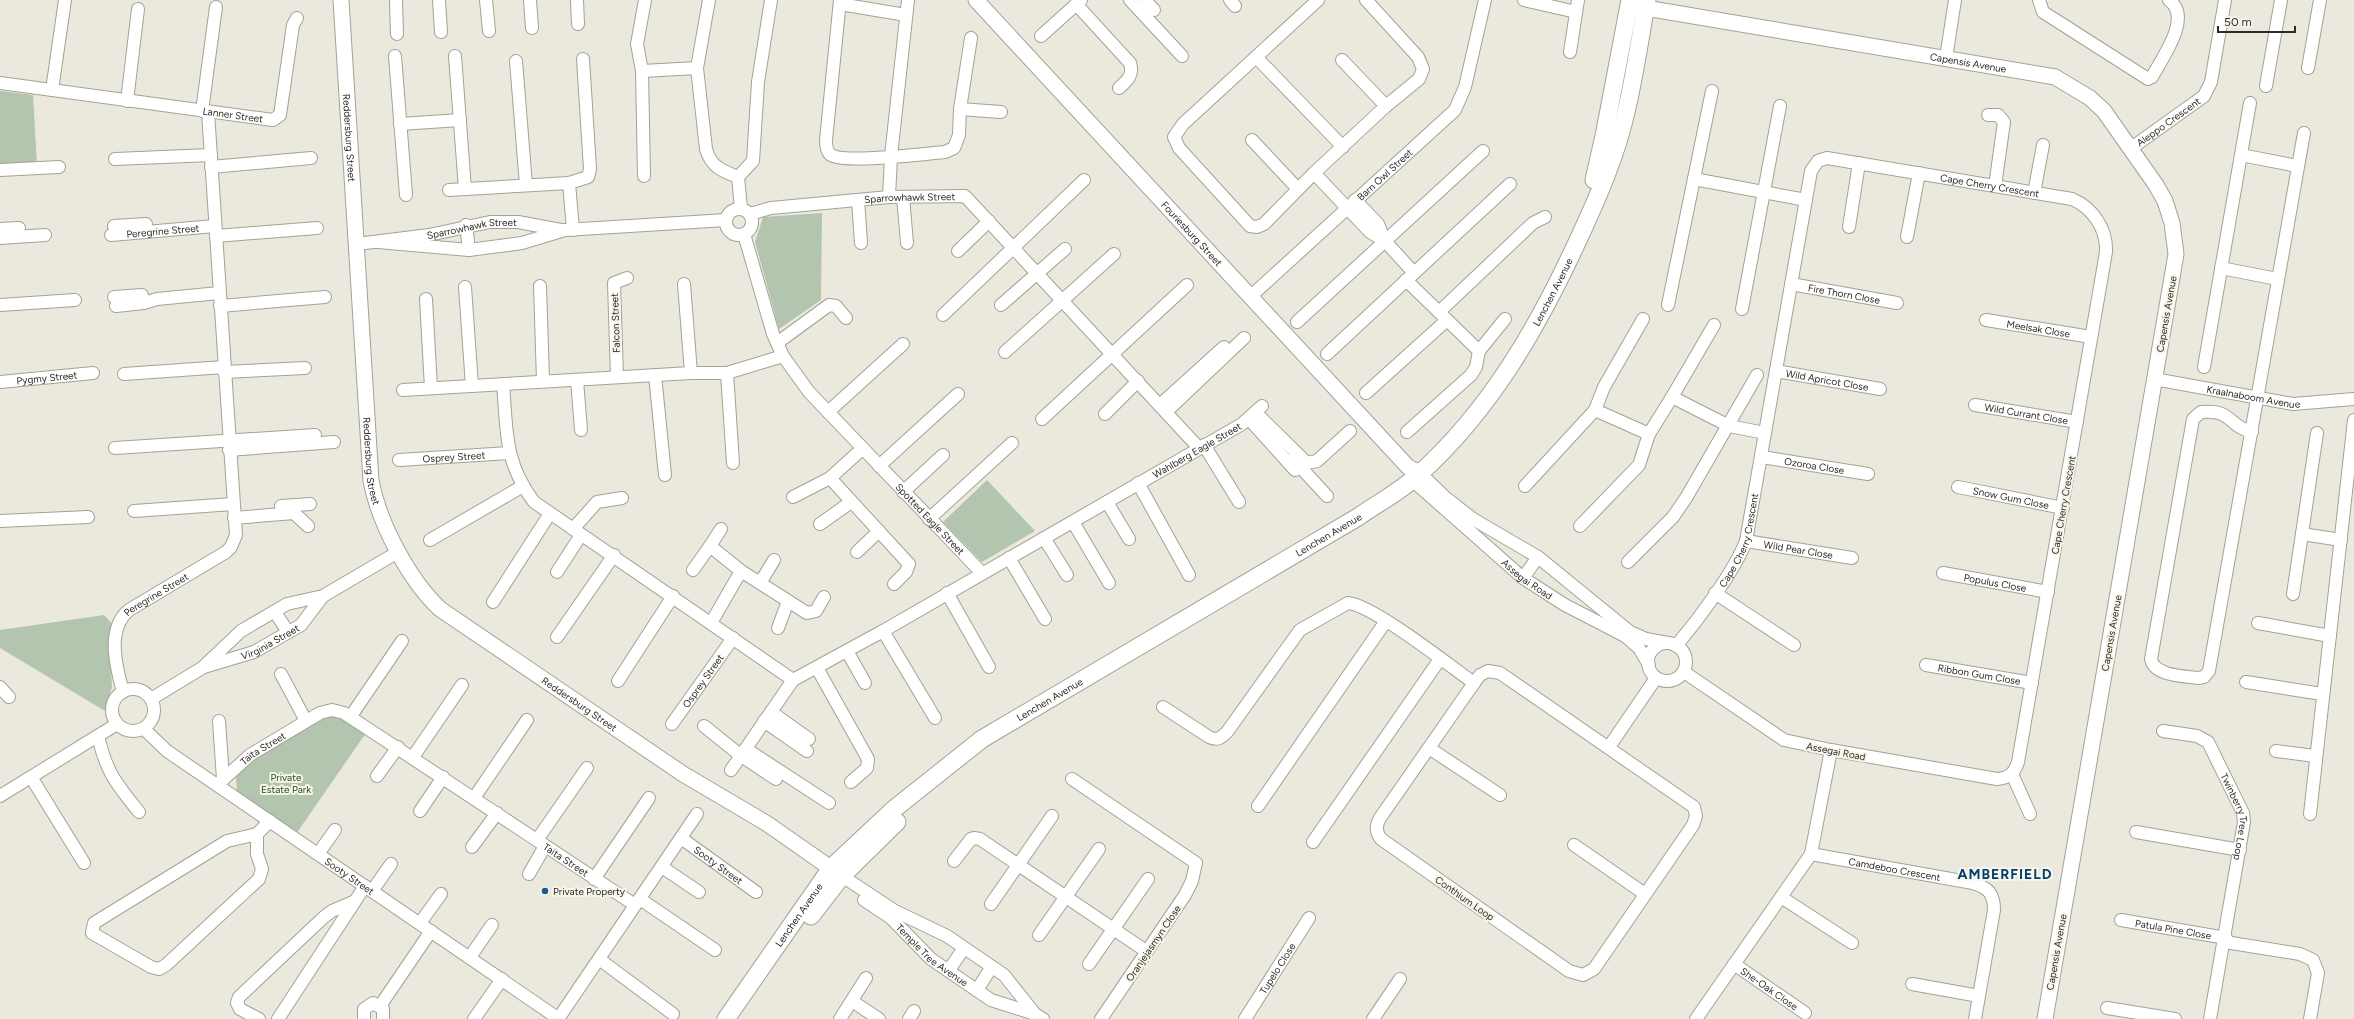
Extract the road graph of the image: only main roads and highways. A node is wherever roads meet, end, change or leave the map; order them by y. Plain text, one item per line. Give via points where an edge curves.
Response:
1 (1638, 3) edge
2 (834, 875) junction
3 (726, 1019) edge
4 (735, 1019) edge

1 - 2 main road, Lenchen Avenue via 1574,248 1550,299 1489,396 1413,474 1358,517 997,733 982,739 931,778
2 - 3 main road, Lenchen Avenue
2 - 4 main road, Lenchen Avenue

